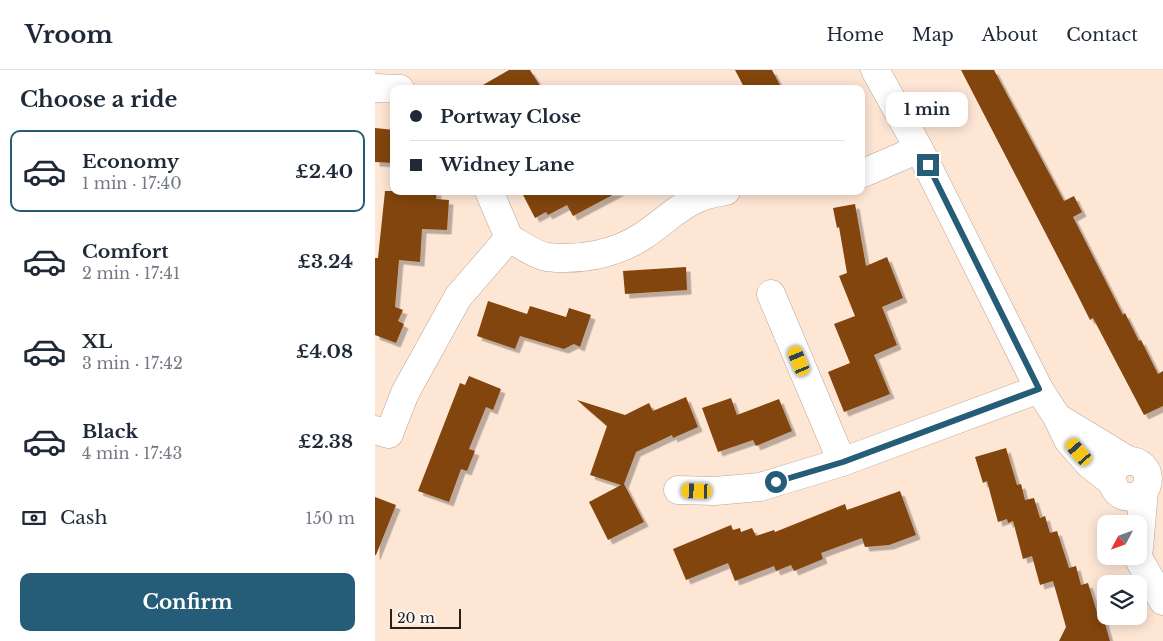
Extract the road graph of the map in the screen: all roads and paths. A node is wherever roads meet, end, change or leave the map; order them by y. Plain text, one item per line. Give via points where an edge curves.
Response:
1 (875, 70) edge
2 (375, 88) edge
3 (390, 89) edge
4 (919, 149) junction
5 (865, 172) edge
6 (491, 195) edge
7 (706, 195) edge
8 (509, 238) junction
9 (771, 294) dead end
10 (1039, 389) junction
11 (1057, 417) junction
12 (375, 430) edge
13 (1163, 458) edge
14 (1132, 461) junction
15 (843, 462) junction
16 (1138, 485) edge
17 (678, 490) dead end
18 (1128, 515) edge
19 (1138, 515) edge
20 (1143, 565) edge
21 (1163, 601) edge

1 - 4 street
2 - 3 street
4 - 5 street
4 - 10 street
6 - 8 street
7 - 8 street via 678,207 643,236 614,251 545,257
8 - 12 street via 458,297 405,393 389,434
9 - 15 street
10 - 11 street
10 - 15 street
11 - 14 street
11 - 16 street via 1068,440 1089,464
13 - 14 street
14 - 16 street via 1143,466 1147,474
15 - 17 street via 760,487 715,492
16 - 18 street
16 - 19 street
20 - 21 street

